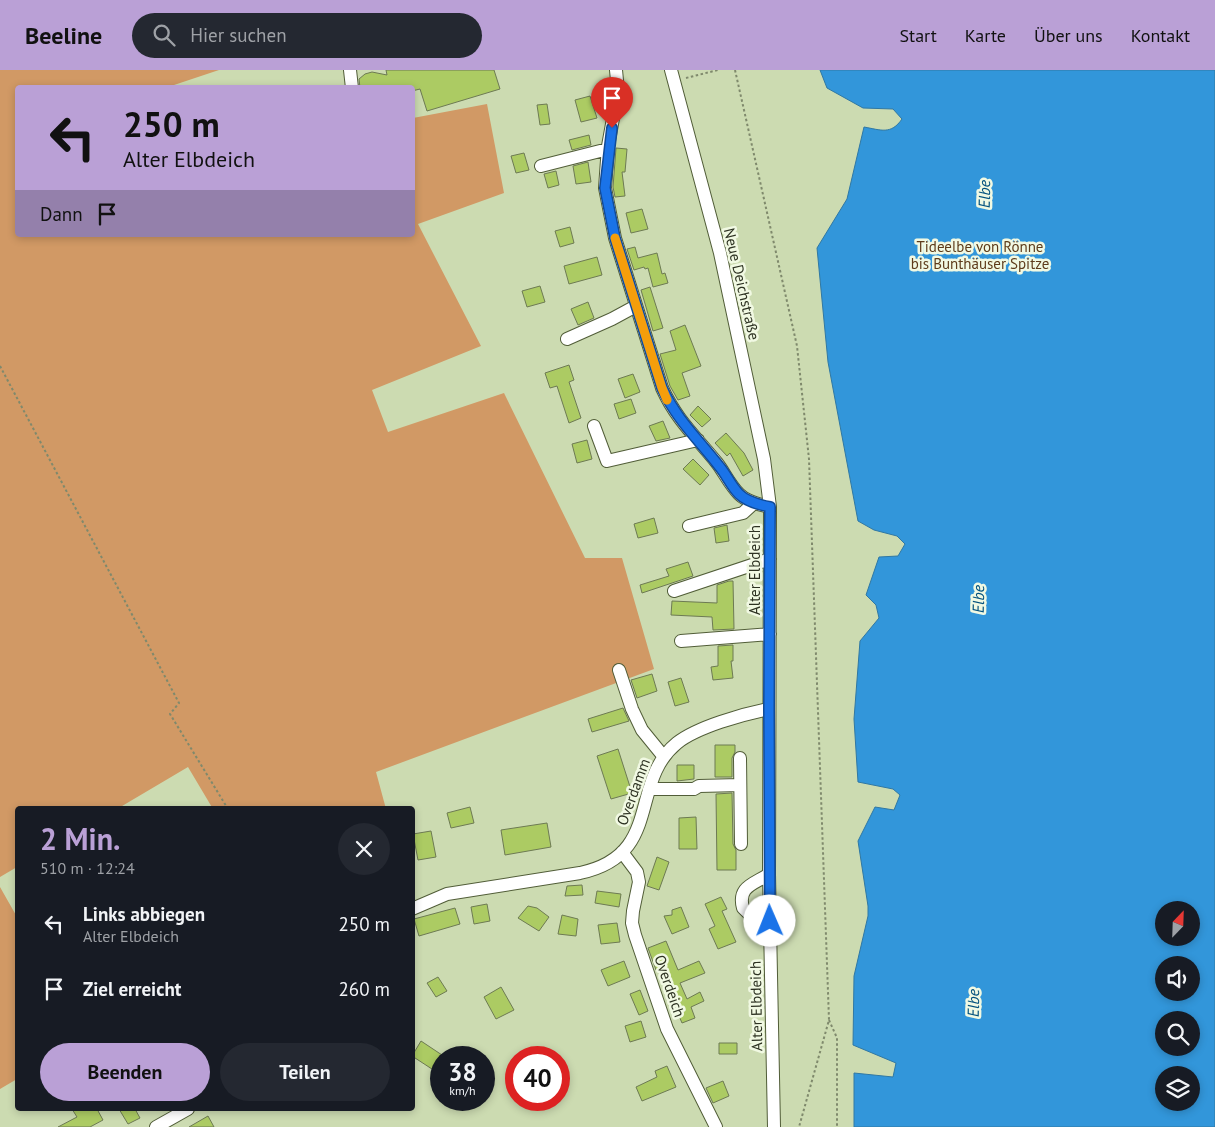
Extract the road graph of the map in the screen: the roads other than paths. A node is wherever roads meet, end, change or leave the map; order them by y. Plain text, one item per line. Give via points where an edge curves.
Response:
1 (350, 70) edge
2 (616, 70) edge
3 (671, 70) edge
4 (352, 85) edge
5 (608, 149) junction
6 (541, 166) dead end
7 (636, 306) junction
8 (567, 339) dead end
9 (594, 426) dead end
10 (698, 440) junction
11 (754, 503) junction
12 (770, 507) junction
13 (689, 526) dead end
14 (770, 560) junction
15 (674, 591) dead end
16 (770, 634) junction
17 (681, 641) dead end
18 (619, 670) dead end
19 (769, 709) junction
20 (664, 757) junction
21 (740, 758) dead end
22 (740, 785) junction
23 (649, 789) junction
24 (741, 844) dead end
25 (622, 852) junction
26 (769, 874) junction
27 (415, 908) edge
28 (771, 934) junction
29 (184, 1111) edge
30 (156, 1127) edge
31 (716, 1127) edge
32 (774, 1127) edge

1 - 4 street
2 - 5 street, Alter Elbdeich via 618,91
3 - 12 street, Neue Deichstraße via 720,253 764,459
5 - 6 street
5 - 7 street, Alter Elbdeich via 605,188 615,238
7 - 8 street
7 - 10 street, Alter Elbdeich via 666,396 679,420
9 - 10 street via 607,462
10 - 11 street, Alter Elbdeich via 740,495
11 - 12 street, Alter Elbdeich
11 - 13 street via 743,513
12 - 14 street, Alter Elbdeich
14 - 15 street
14 - 16 street, Alter Elbdeich
16 - 17 street
16 - 19 street, Alter Elbdeich
18 - 20 street via 642,730
19 - 20 street, Overdamm via 695,732 676,743
19 - 26 street, Alter Elbdeich
20 - 23 street, Overdamm
21 - 22 street
22 - 23 street
22 - 24 street
23 - 25 street, Overdamm via 633,840
25 - 27 street, Overdamm via 588,871 447,894
25 - 31 street, Overdeich via 637,872 639,882 632,923 667,1028
26 - 28 street, Alter Elbdeich
26 - 28 street via 747,887 742,901 743,908
28 - 32 street, Alter Elbdeich
29 - 30 street

